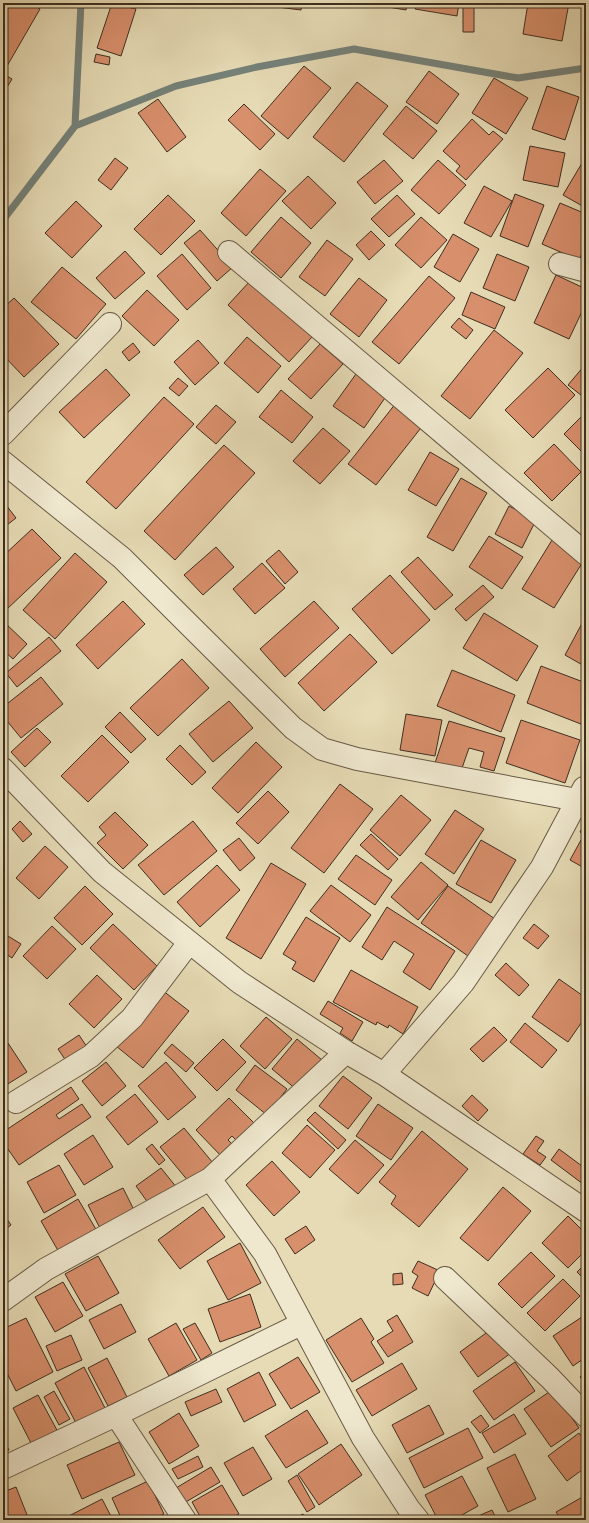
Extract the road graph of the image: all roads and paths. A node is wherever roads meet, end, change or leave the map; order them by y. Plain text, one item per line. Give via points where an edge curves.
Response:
1 (229, 252) dead end
2 (560, 264) dead end
3 (586, 271) edge
4 (110, 324) dead end
5 (3, 434) edge
6 (3, 462) edge
7 (586, 554) edge
8 (3, 769) edge
9 (583, 795) edge
10 (188, 944) junction
11 (346, 1052) junction
12 (384, 1074) junction
13 (16, 1102) dead end
14 (210, 1179) junction
15 (586, 1211) edge
16 (445, 1278) dead end
17 (3, 1300) edge
18 (301, 1324) junction
19 (116, 1415) junction
20 (586, 1416) edge
21 (3, 1468) edge
22 (186, 1520) edge
23 (418, 1520) edge

1 - 7 street
2 - 3 street
4 - 5 street
6 - 9 street via 122,558 293,728 322,749 357,759
8 - 10 street via 102,872
9 - 12 street via 542,867 463,983
10 - 11 street via 239,982
10 - 13 street via 132,1018 97,1050 36,1092
11 - 12 street
11 - 14 street
12 - 15 street
14 - 17 street via 46,1269
14 - 18 street via 265,1254
16 - 20 street
18 - 19 street
18 - 23 street via 363,1438
19 - 21 street
19 - 22 street

